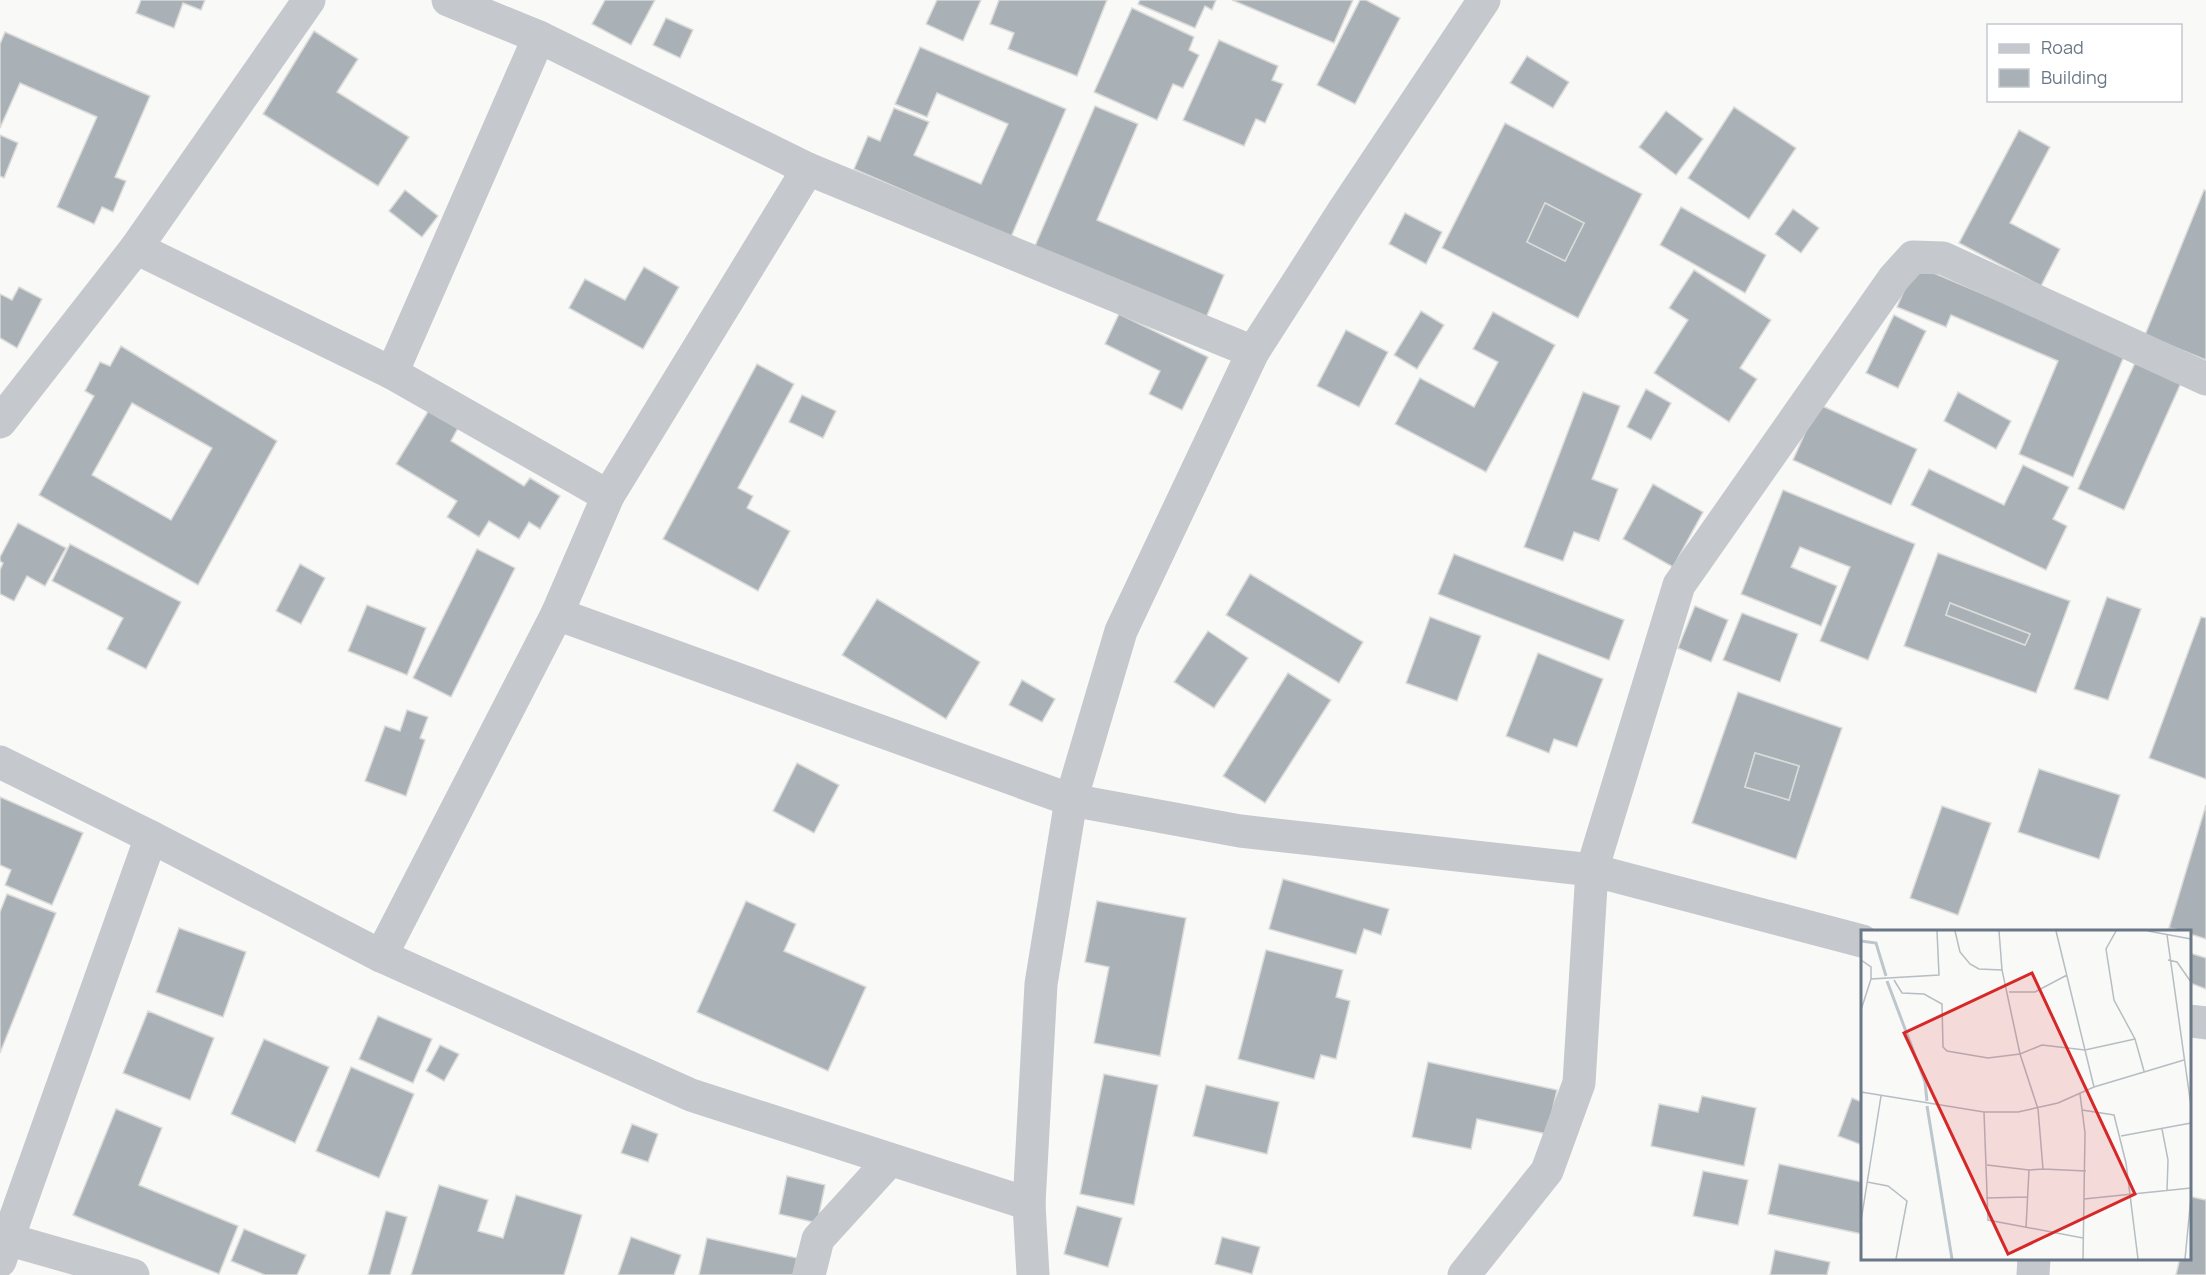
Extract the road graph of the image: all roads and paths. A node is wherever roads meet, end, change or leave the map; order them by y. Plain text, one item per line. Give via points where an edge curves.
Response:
1 (309, 0) edge
2 (448, 0) edge
3 (1484, 0) edge
4 (539, 37) junction
5 (808, 169) junction
6 (136, 248) junction
7 (1253, 352) junction
8 (392, 374) junction
9 (2206, 379) edge
10 (0, 422) edge
11 (608, 496) junction
12 (557, 614) junction
13 (0, 762) edge
14 (1071, 800) junction
15 (151, 837) junction
16 (1592, 870) junction
17 (1861, 940) edge
18 (381, 956) junction
19 (2191, 1021) edge
20 (2206, 1023) edge
21 (890, 1160) junction
22 (1029, 1204) junction
23 (2, 1246) edge
24 (2034, 1260) edge
25 (133, 1275) edge
26 (809, 1275) edge
27 (1033, 1275) edge
28 (1464, 1275) edge
29 (2033, 1275) edge

1 - 6 street
2 - 4 street
3 - 7 street
4 - 5 street
4 - 8 street
5 - 7 street
5 - 11 street
6 - 8 street
6 - 10 street
7 - 14 street via 1121,631
8 - 11 street
9 - 16 street via 1943,258 1913,257 1894,278 1679,585
11 - 12 street
12 - 14 street
12 - 18 street
13 - 15 street
14 - 16 street via 1240,831
14 - 22 street via 1041,984
15 - 18 street
15 - 23 street
16 - 17 street
16 - 28 street via 1579,1083 1547,1171
18 - 21 street via 691,1095
19 - 20 street
21 - 22 street
21 - 26 street via 818,1239
22 - 27 street
23 - 25 street
24 - 29 street

